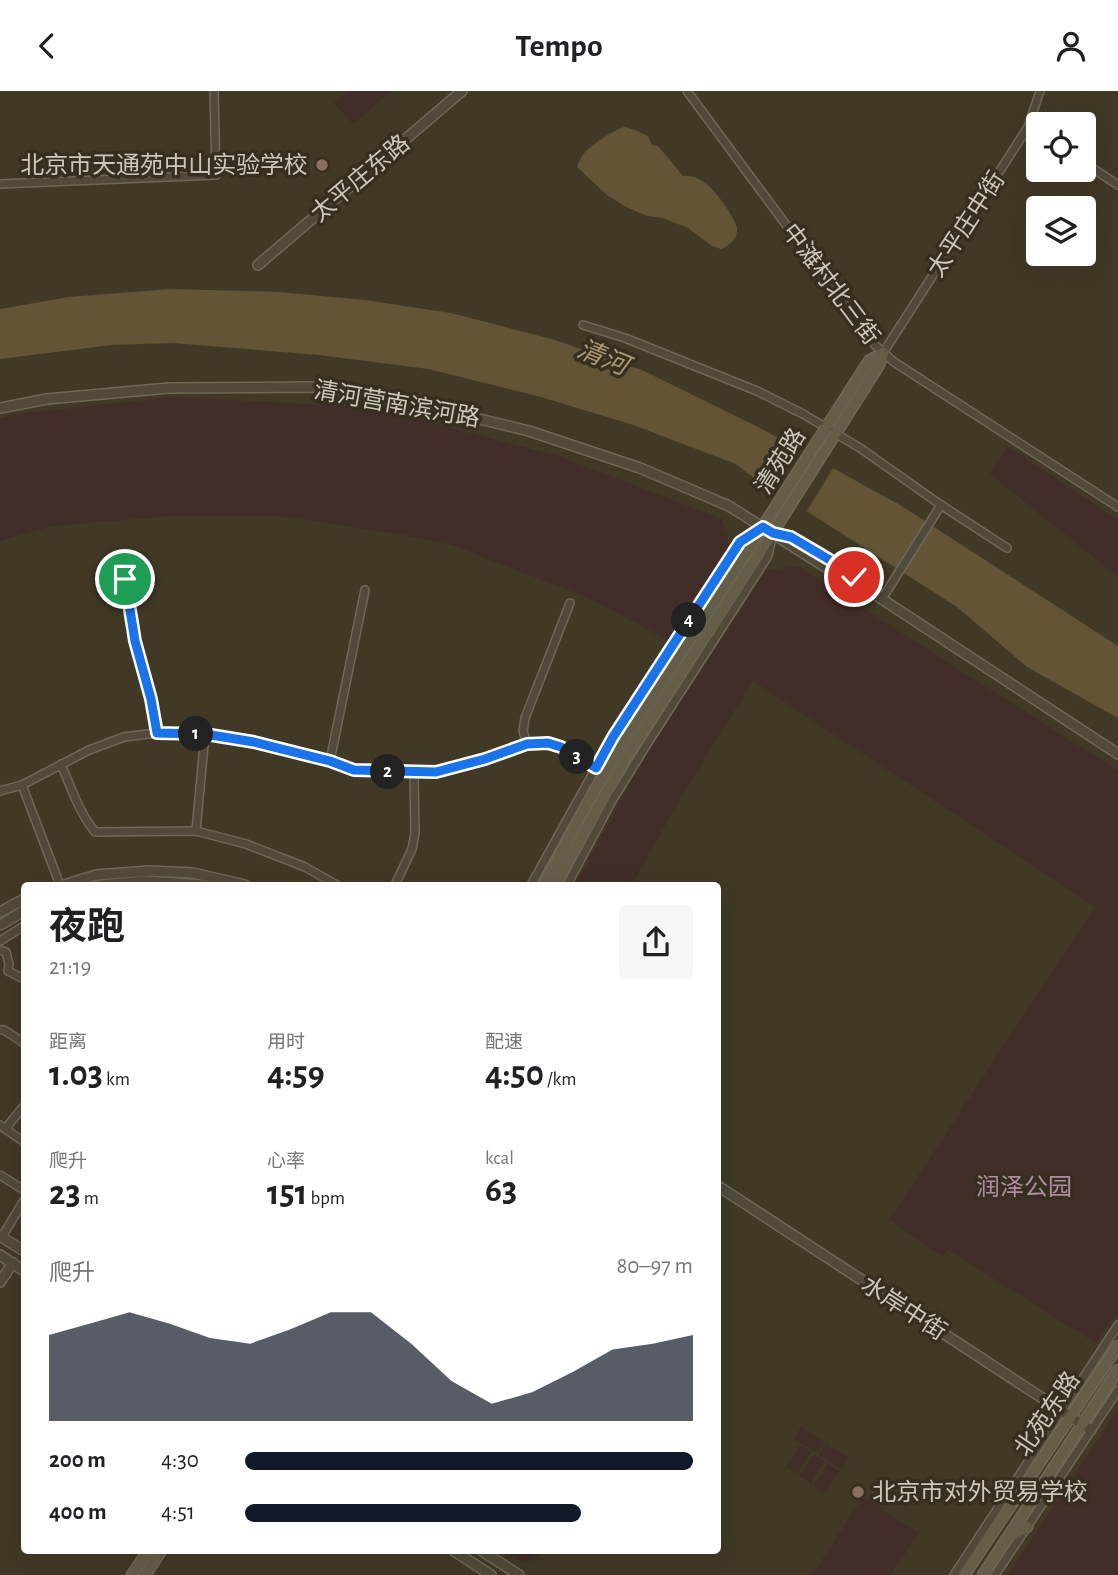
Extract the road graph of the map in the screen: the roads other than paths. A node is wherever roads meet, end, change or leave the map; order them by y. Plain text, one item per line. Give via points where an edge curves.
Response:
1 (215, 91) edge
2 (461, 91) edge
3 (687, 91) edge
4 (1040, 91) edge
5 (1033, 112) edge
6 (1026, 130) edge
7 (1096, 171) edge
8 (0, 184) edge
9 (1118, 185) edge
10 (258, 265) dead end
11 (583, 324) dead end
12 (883, 353) junction
13 (0, 408) edge
14 (832, 432) junction
15 (941, 505) junction
16 (1118, 507) edge
17 (768, 530) junction
18 (1007, 548) dead end
19 (125, 579) dead end
20 (365, 590) dead end
21 (882, 599) junction
22 (570, 603) dead end
23 (157, 733) junction
24 (205, 734) junction
25 (527, 744) junction
26 (1118, 754) edge
27 (330, 761) junction
28 (61, 764) junction
29 (596, 768) junction
30 (414, 773) junction
31 (22, 785) junction
32 (0, 791) edge
33 (196, 831) junction
34 (61, 882) edge
35 (72, 882) edge
36 (134, 882) edge
37 (160, 882) edge
38 (232, 882) edge
39 (332, 882) edge
40 (396, 882) edge
41 (533, 882) edge
42 (546, 882) edge
43 (557, 882) edge
44 (569, 882) edge
45 (21, 901) edge
46 (0, 912) edge
47 (21, 913) edge
48 (0, 925) edge
49 (21, 928) edge
50 (0, 941) edge
51 (0, 950) edge
52 (4, 971) edge
53 (21, 978) edge
54 (0, 1030) edge
55 (21, 1041) edge
56 (21, 1109) edge
57 (2, 1127) edge
58 (21, 1140) edge
59 (0, 1175) edge
60 (21, 1188) edge
61 (721, 1188) edge
62 (21, 1205) edge
63 (1, 1236) edge
64 (21, 1249) edge
65 (0, 1255) edge
66 (13, 1263) junction
67 (21, 1269) edge
68 (0, 1282) edge
69 (1118, 1325) edge
70 (1118, 1346) edge
71 (1118, 1370) edge
72 (1118, 1390) edge
73 (1065, 1413) junction
74 (1087, 1427) junction
75 (1027, 1527) junction
76 (1007, 1538) junction
77 (146, 1554) edge
78 (160, 1554) edge
79 (459, 1554) edge
80 (487, 1554) edge
81 (132, 1575) edge
82 (145, 1575) edge
83 (491, 1575) edge
84 (519, 1575) edge
85 (954, 1575) edge
86 (964, 1575) edge
87 (983, 1575) edge
88 (995, 1575) edge

1 - 8 street via 216,175
2 - 10 street, 太平庄东路
3 - 12 street, 中滩村北三街
4 - 5 street, 太平庄中街
6 - 12 street, 太平庄中街
7 - 9 street
11 - 14 street via 757,391
12 - 14 main road, 清苑路 via 869,361
12 - 16 street, 中滩村北三街
13 - 17 street, 清河营南滨河路 via 169,388 312,387 430,407 529,431 640,468 729,506
14 - 15 street
14 - 17 main road, 清苑路, bridge
15 - 18 street
15 - 21 street
17 - 21 street, 清苑路
17 - 29 street via 740,542
17 - 42 main road, 清苑路 via 617,752
17 - 43 main road, 清苑路 via 625,759
17 - 44 street via 768,556 613,799
19 - 23 street
20 - 27 street
21 - 26 street, 清苑路
22 - 25 street via 525,718
23 - 24 street
23 - 28 street via 124,737
24 - 27 street
24 - 33 street
25 - 29 street via 561,747
25 - 30 street via 436,772
27 - 30 street via 354,770
28 - 31 street
28 - 33 street via 79,809 95,832
29 - 41 street
30 - 40 street via 415,833
31 - 32 street
31 - 34 street
33 - 39 street via 246,843
35 - 38 street via 96,875 149,871 193,873
36 - 37 street
45 - 46 street
47 - 48 street
49 - 50 street
51 - 52 street via 6,952 9,964
52 - 53 street
54 - 55 street
56 - 57 street
57 - 58 street
59 - 60 street
61 - 73 street, 水岸中街
62 - 63 street
63 - 64 street
65 - 66 street
66 - 67 street
66 - 68 street
69 - 73 street
70 - 73 main road, 北苑东路
71 - 74 main road, 北苑东路
72 - 74 street
73 - 74 street, 水岸中街
73 - 85 street
73 - 86 main road, 北苑东路
74 - 75 street
74 - 76 main road, 北苑东路
75 - 76 main road
75 - 88 street
76 - 87 main road, 北苑东路
77 - 81 main road
78 - 82 main road
79 - 83 street
80 - 84 street

